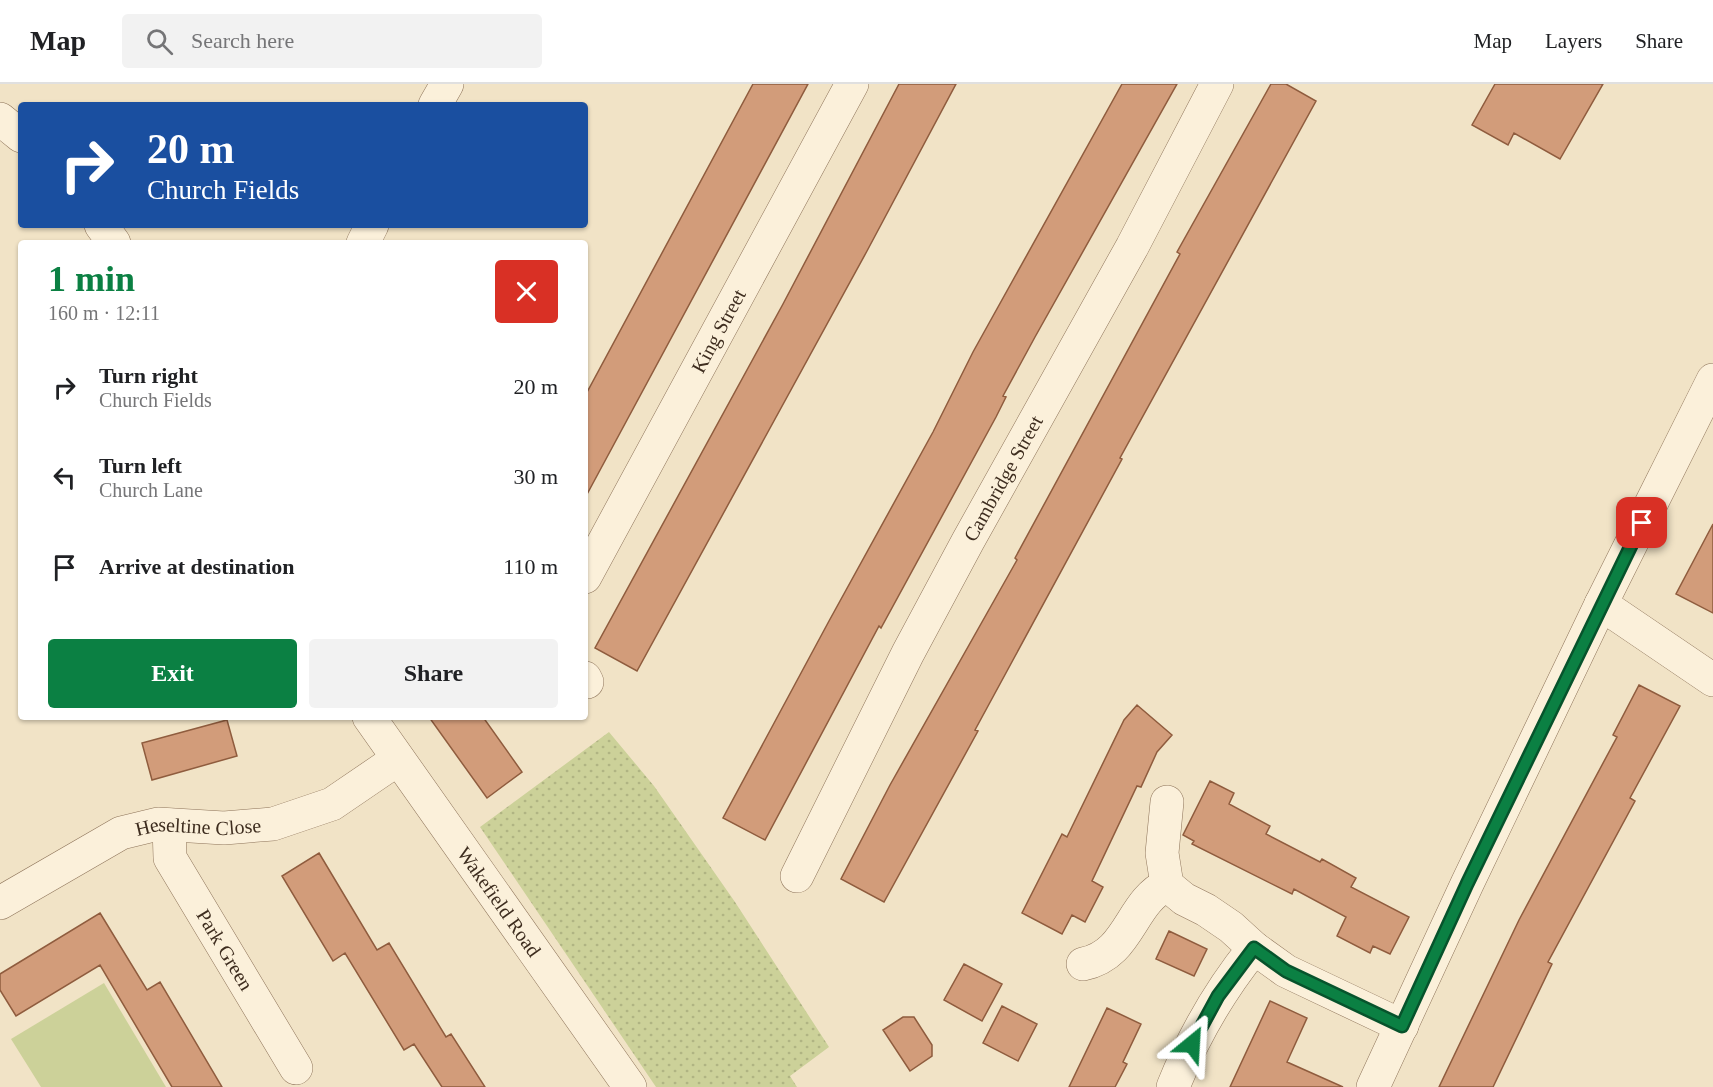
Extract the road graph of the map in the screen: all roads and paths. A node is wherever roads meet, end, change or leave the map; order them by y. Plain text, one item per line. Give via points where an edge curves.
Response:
1 (447, 84) edge
2 (852, 84) edge
3 (1216, 84) edge
4 (437, 102) edge
5 (0, 119) edge
6 (18, 134) edge
7 (102, 228) edge
8 (112, 240) edge
9 (1713, 380) edge
10 (588, 571) edge
11 (1601, 604) junction
12 (1713, 680) edge
13 (371, 720) edge
14 (398, 759) junction
15 (1167, 802) dead end
16 (169, 825) junction
17 (797, 876) dead end
18 (1167, 885) junction
19 (0, 903) edge
20 (1254, 948) junction
21 (1083, 964) dead end
22 (1402, 1026) junction
23 (296, 1068) dead end
24 (630, 1087) edge
25 (1173, 1087) edge
26 (1373, 1087) edge

1 - 4 street
2 - 10 street, King Street
3 - 17 street, Cambridge Street via 1132,247 908,653
5 - 6 street
7 - 8 street
9 - 11 street
11 - 12 street
11 - 22 street
13 - 14 street, Wakefield Road
14 - 16 street, Heseltine Close via 332,804 273,824 224,828
14 - 24 street, Wakefield Road
15 - 18 street via 1162,853
16 - 19 street, Heseltine Close via 121,833
16 - 23 street, Park Green via 170,858
18 - 20 street via 1231,927
18 - 21 street via 1147,901 1110,953
20 - 22 street via 1286,971
20 - 25 street via 1218,996
22 - 26 street

